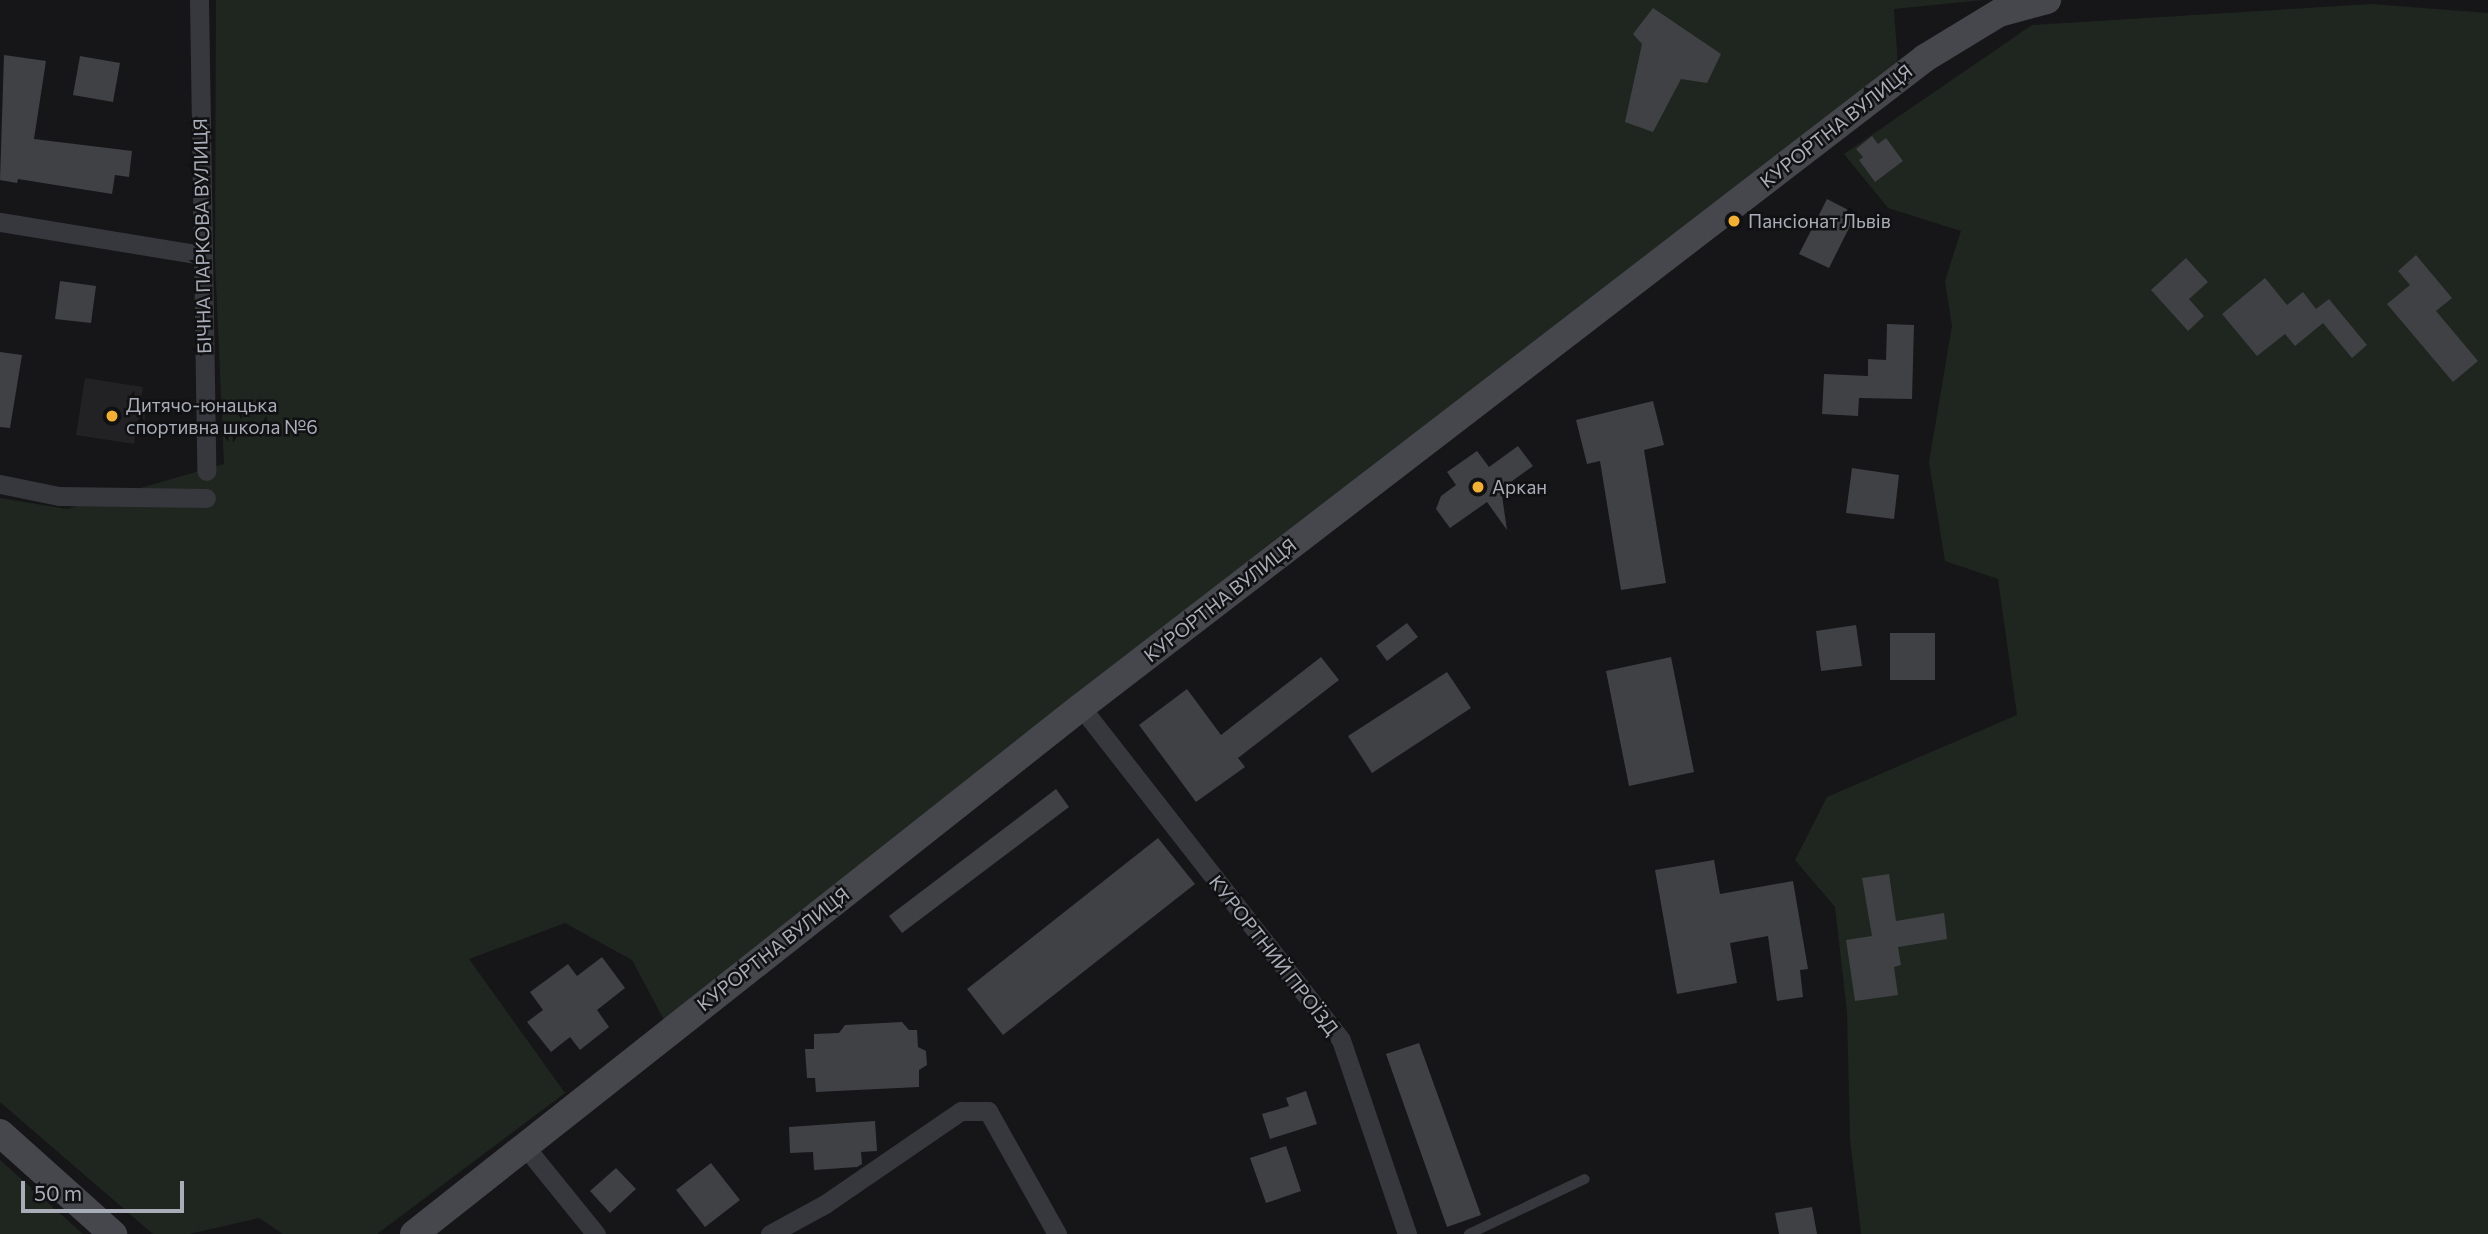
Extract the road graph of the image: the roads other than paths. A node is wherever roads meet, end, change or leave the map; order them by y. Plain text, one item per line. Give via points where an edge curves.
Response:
1 (199, 0) edge
2 (2047, 0) edge
3 (2000, 7) edge
4 (0, 222) edge
5 (202, 255) junction
6 (206, 471) dead end
7 (0, 484) edge
8 (206, 498) dead end
9 (1082, 707) junction
10 (0, 1133) edge
11 (523, 1144) junction
12 (1585, 1179) dead end
13 (113, 1234) edge
14 (414, 1234) edge
15 (596, 1234) edge
16 (770, 1234) edge
17 (1057, 1234) edge
18 (1407, 1234) edge
19 (1469, 1234) edge

1 - 5 street, БІЧНА ПАРКОВА ВУЛИЦЯ
2 - 3 main road, КУРОРТНА ВУЛИЦЯ
3 - 9 main road, КУРОРТНА ВУЛИЦЯ via 1925,58
4 - 5 street
5 - 6 street, БІЧНА ПАРКОВА ВУЛИЦЯ
7 - 8 street via 59,496
9 - 11 main road, КУРОРТНА ВУЛИЦЯ
9 - 18 street, КУРОРТНИЙ ПРОЇЗД via 1341,1040
10 - 13 main road
11 - 14 main road, КУРОРТНА ВУЛИЦЯ
11 - 15 street
12 - 19 lane
16 - 17 street via 825,1204 961,1111 988,1111

